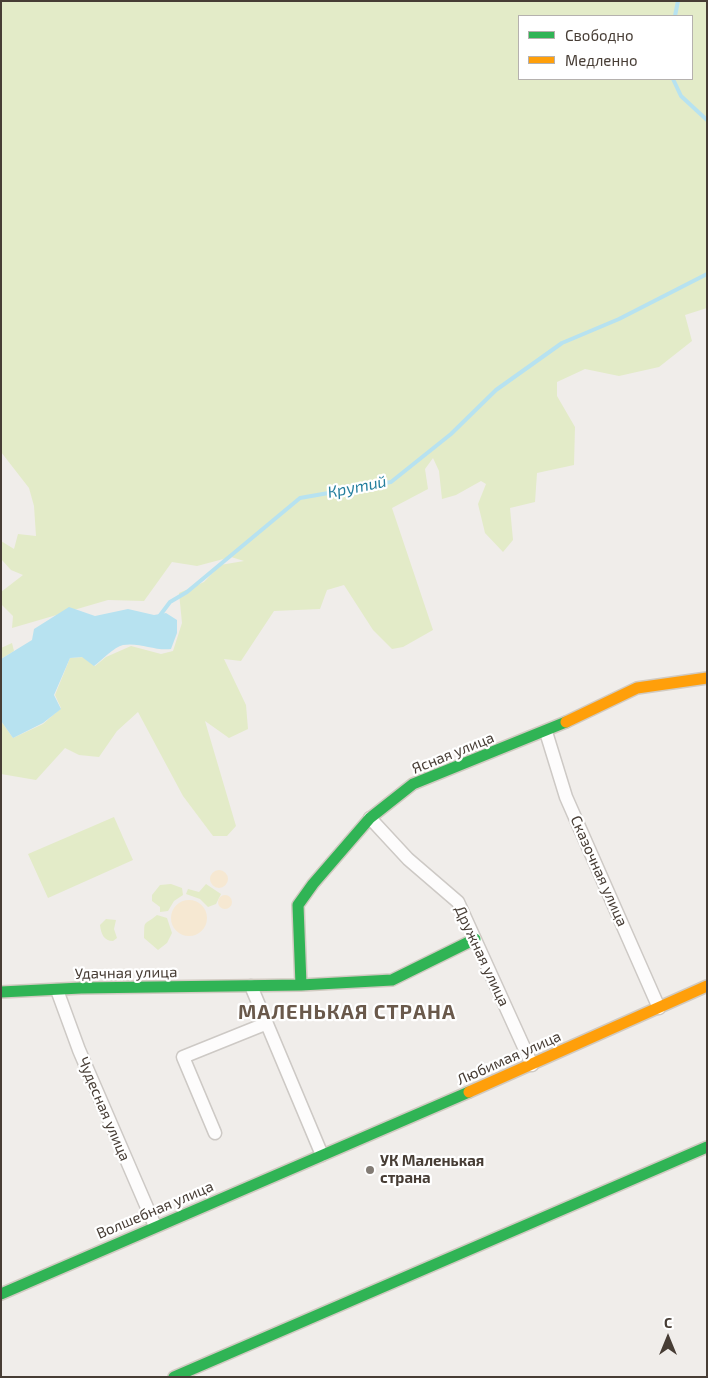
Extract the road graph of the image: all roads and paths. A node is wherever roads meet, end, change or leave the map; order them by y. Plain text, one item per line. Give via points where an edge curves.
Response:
1 (705, 678) edge
2 (546, 732) junction
3 (370, 818) junction
4 (475, 939) junction
5 (301, 985) junction
6 (250, 986) junction
7 (707, 986) edge
8 (56, 990) junction
9 (1, 992) edge
10 (659, 1008) junction
11 (265, 1024) junction
12 (532, 1065) junction
13 (215, 1132) dead end
14 (707, 1147) edge
15 (322, 1155) junction
16 (155, 1226) junction
17 (3, 1289) edge
18 (174, 1377) edge

1 - 2 street, Ясная улица via 637,688
2 - 3 street, Ясная улица via 413,784
2 - 10 street, Сказочная улица via 566,797
3 - 4 street, Дружная улица via 408,859 458,902
3 - 5 street, Ясная улица via 298,905
4 - 5 street, Удачная улица via 392,980
4 - 12 street, Дружная улица
5 - 6 street, Удачная улица
6 - 8 street, Удачная улица
6 - 11 street
7 - 10 street, Любимая улица
8 - 9 street, Удачная улица
8 - 16 street, Чудесная улица
10 - 12 street, Любимая улица
11 - 13 street via 183,1057
11 - 15 street
12 - 15 street, Любимая улица
14 - 18 street
15 - 16 street, Волшебная улица
16 - 17 street, Волшебная улица

